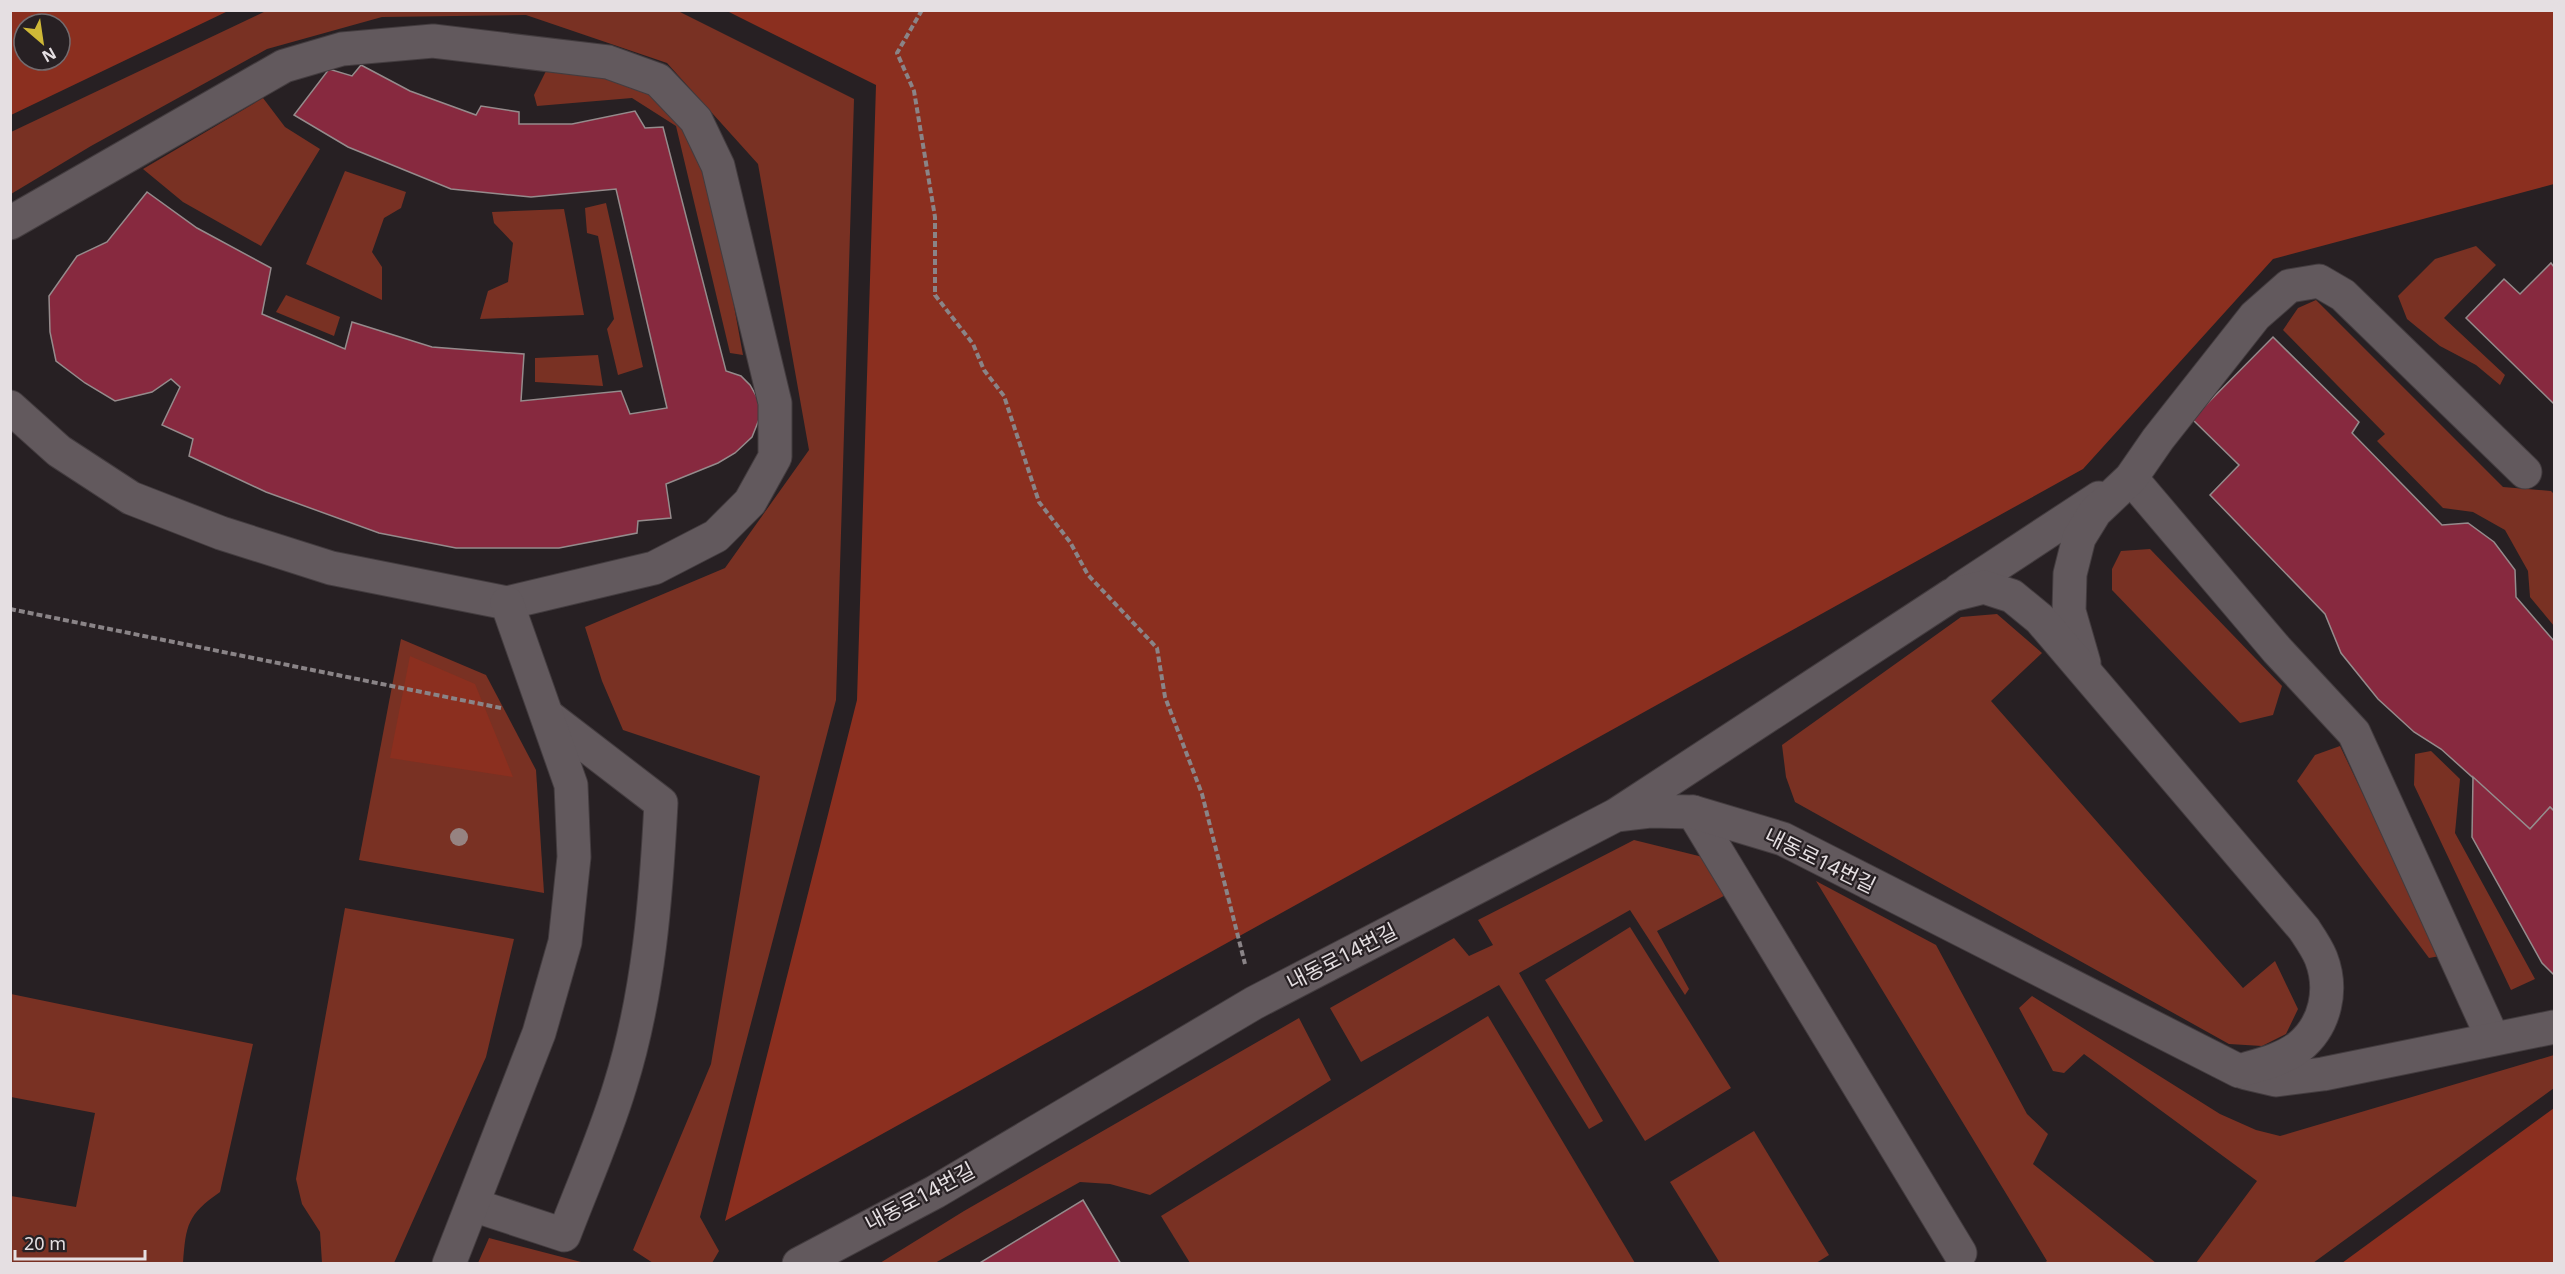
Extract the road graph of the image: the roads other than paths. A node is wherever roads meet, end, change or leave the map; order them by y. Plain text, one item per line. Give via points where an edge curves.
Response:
1 (10, 223) edge
2 (10, 407) edge
3 (2524, 472) dead end
4 (2131, 478) junction
5 (1952, 595) junction
6 (507, 603) junction
7 (2088, 676) junction
8 (549, 717) junction
9 (1693, 812) junction
10 (1616, 815) junction
11 (2554, 1028) edge
12 (2493, 1039) junction
13 (2239, 1071) junction
14 (473, 1205) junction
15 (1960, 1253) dead end
16 (449, 1263) edge
17 (799, 1263) edge

1 - 6 street via 284,66 342,49 433,41 608,62 658,80 696,120 718,166 775,403 775,456 750,502 716,536 654,568
2 - 6 street via 59,452 131,498 331,568
3 - 4 street via 2343,295 2319,282 2289,286 2255,315
4 - 5 street
4 - 7 street via 2095,512 2079,538 2070,574 2069,611
4 - 12 street via 2277,650 2354,733
5 - 7 street via 1984,587 2012,596 2040,619
5 - 10 street
6 - 8 street
7 - 13 street via 2304,929 2321,957 2329,990 2321,1021 2300,1046 2275,1060
8 - 14 street via 571,785 574,857 565,942 539,1033
8 - 14 street via 661,803 656,904 641,1001 620,1086 564,1235
9 - 10 street, 내동로14번길
9 - 13 street, 내동로14번길 via 1783,839
9 - 15 street
10 - 17 street, 내동로14번길 via 1254,1003 935,1192
11 - 12 street, 내동로14번길
12 - 13 street, 내동로14번길 via 2276,1080
14 - 16 street

